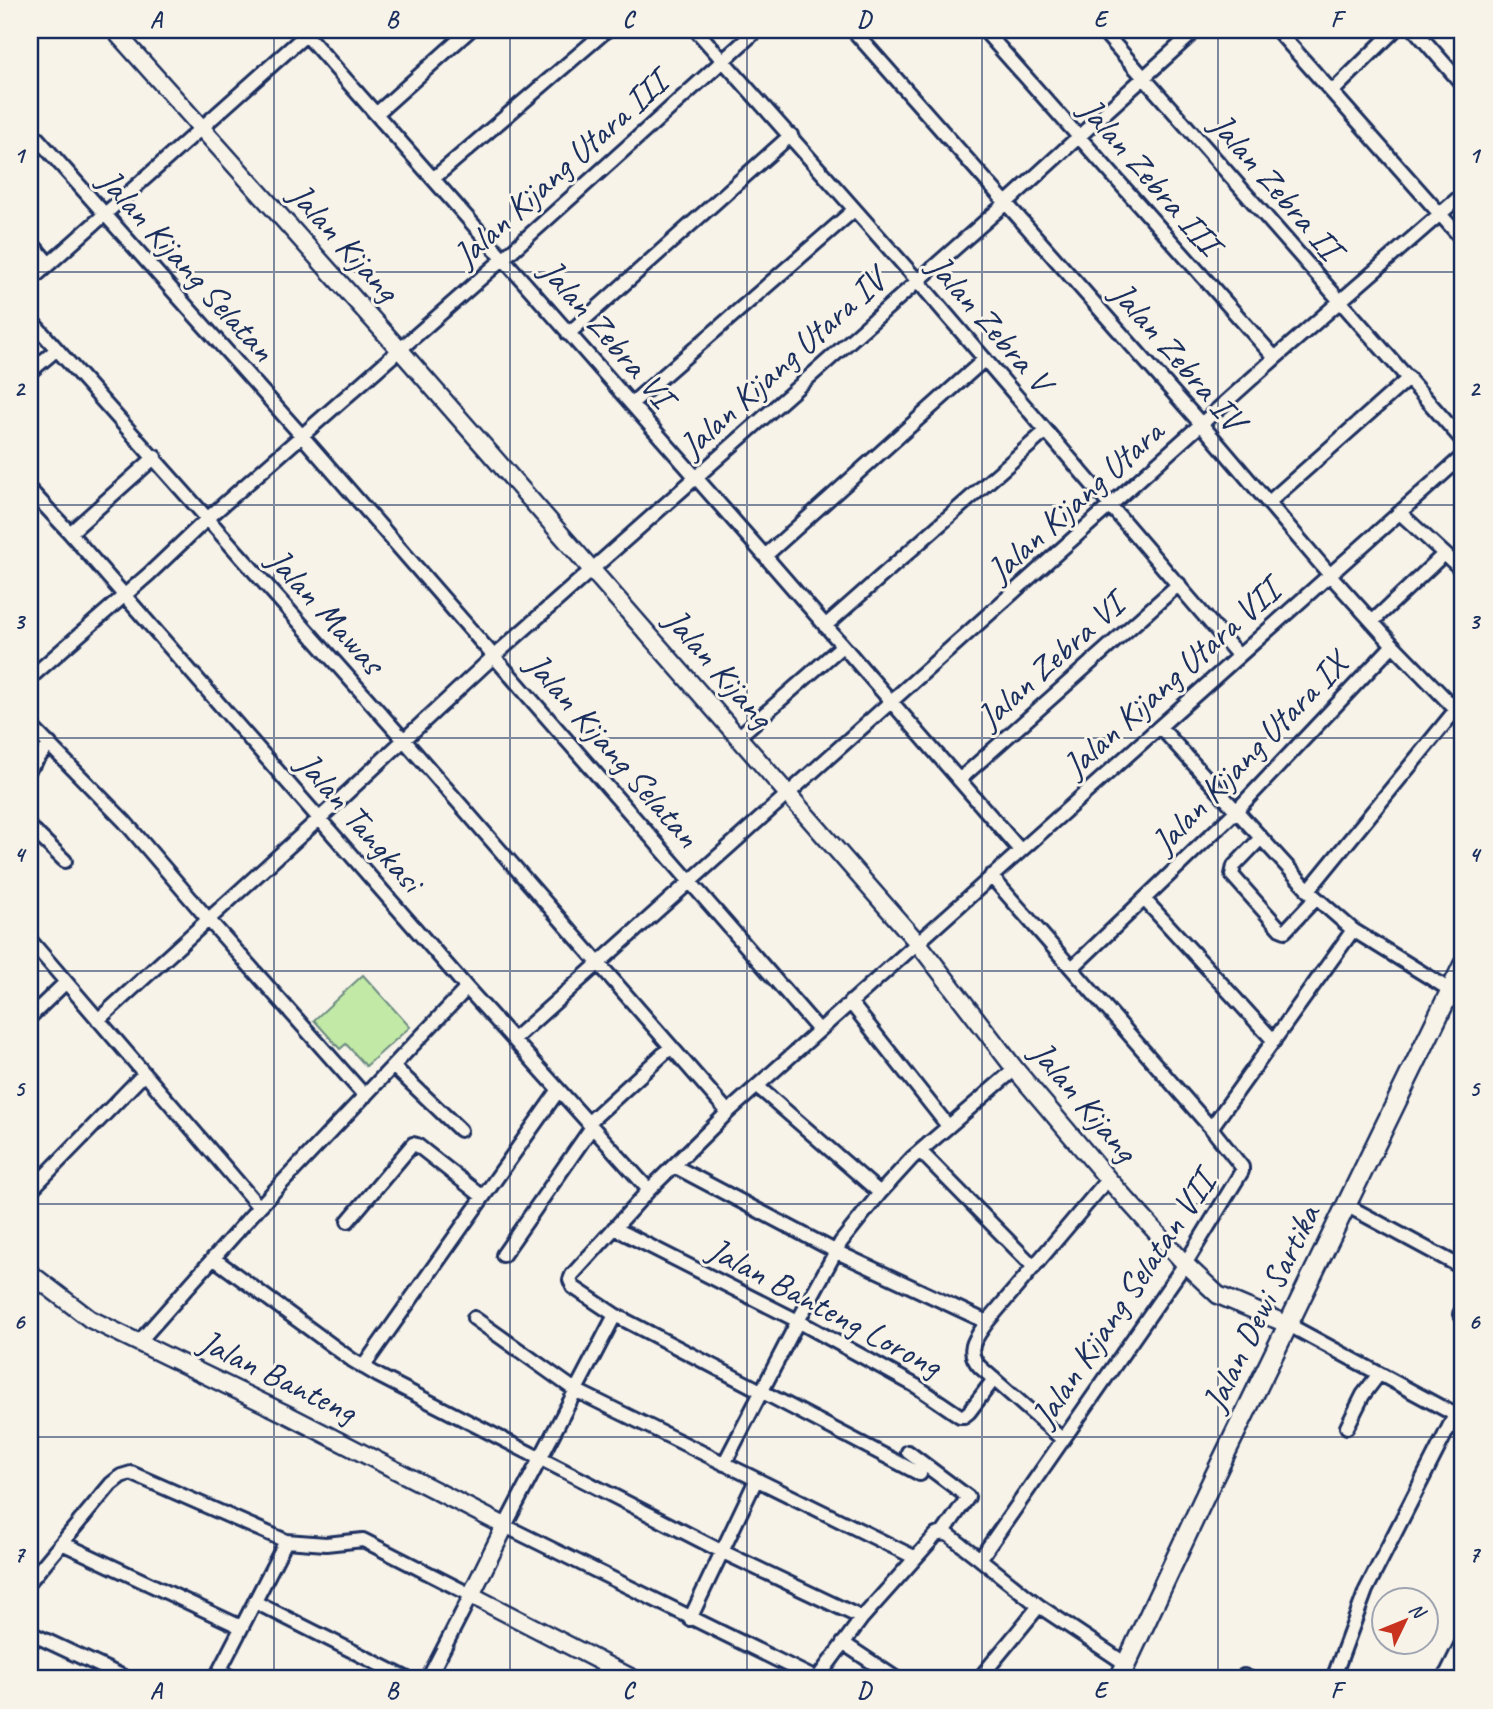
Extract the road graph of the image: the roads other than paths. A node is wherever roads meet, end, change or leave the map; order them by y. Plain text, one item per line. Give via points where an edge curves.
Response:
1 (114, 30) edge
2 (470, 30) edge
3 (607, 30) edge
4 (696, 30) edge
5 (757, 30) edge
6 (853, 30) edge
7 (984, 30) edge
8 (1102, 30) edge
9 (1196, 30) edge
10 (1277, 30) edge
11 (1395, 30) edge
12 (1415, 30) edge
13 (306, 31) edge
14 (724, 60) junction
15 (1143, 78) junction
16 (1463, 85) edge
17 (1332, 92) junction
18 (376, 114) junction
19 (201, 129) junction
20 (30, 131) edge
21 (791, 135) junction
22 (1079, 137) junction
23 (435, 178) junction
24 (1463, 194) edge
25 (1006, 203) junction
26 (854, 210) junction
27 (1440, 213) junction
28 (104, 215) junction
29 (1463, 240) edge
30 (30, 241) edge
31 (504, 258) junction
32 (49, 264) junction
33 (917, 280) junction
34 (30, 281) edge
35 (1340, 300) junction
36 (30, 319) edge
37 (568, 334) junction
38 (399, 349) junction
39 (56, 350) junction
40 (1275, 358) junction
41 (985, 359) junction
42 (30, 372) edge
43 (1409, 378) junction
44 (631, 404) junction
45 (1202, 425) junction
46 (1046, 431) junction
47 (303, 436) junction
48 (1463, 441) edge
49 (1463, 456) edge
50 (155, 457) junction
51 (695, 477) junction
52 (30, 490) edge
53 (1268, 503) junction
54 (1112, 506) junction
55 (1400, 513) junction
56 (207, 519) junction
57 (70, 533) junction
58 (1443, 555) junction
59 (765, 556) junction
60 (592, 569) junction
61 (1463, 571) edge
62 (1330, 575) junction
63 (1178, 584) junction
64 (124, 595) junction
65 (1372, 622) junction
66 (825, 626) junction
67 (1393, 645) junction
68 (842, 646) junction
69 (1238, 655) junction
70 (493, 656) junction
71 (30, 678) edge
72 (891, 703) junction
73 (1461, 709) edge
74 (30, 725) edge
75 (1160, 727) junction
76 (737, 738) junction
77 (404, 740) junction
78 (50, 744) junction
79 (30, 768) edge
80 (959, 780) junction
81 (788, 793) junction
82 (1235, 812) junction
83 (320, 818) junction
84 (30, 827) edge
85 (1259, 839) junction
86 (1020, 850) junction
87 (65, 861) dead end
88 (991, 876) junction
89 (691, 881) junction
90 (1312, 894) junction
91 (1144, 899) junction
92 (208, 919) junction
93 (1353, 930) junction
94 (30, 940) edge
95 (918, 943) junction
96 (598, 963) junction
97 (1463, 965) edge
98 (1072, 968) junction
99 (66, 982) junction
100 (467, 988) junction
101 (1450, 990) junction
102 (850, 1002) junction
103 (30, 1017) edge
104 (98, 1020) junction
105 (819, 1030) junction
106 (514, 1039) junction
107 (1273, 1041) junction
108 (670, 1048) junction
109 (393, 1066) junction
110 (1015, 1069) junction
111 (144, 1074) junction
112 (757, 1086) junction
113 (558, 1091) junction
114 (365, 1096) junction
115 (728, 1112) junction
116 (590, 1125) junction
117 (948, 1126) junction
118 (1211, 1128) junction
119 (460, 1130) dead end
120 (920, 1151) junction
121 (674, 1166) junction
122 (1108, 1179) junction
123 (649, 1190) junction
124 (30, 1191) edge
125 (880, 1193) junction
126 (484, 1197) junction
127 (1346, 1205) junction
128 (259, 1207) junction
129 (348, 1221) dead end
130 (614, 1228) junction
131 (835, 1251) junction
132 (503, 1255) dead end
133 (213, 1258) junction
134 (1185, 1264) junction
135 (1034, 1267) junction
136 (1463, 1268) edge
137 (30, 1273) edge
138 (615, 1315) junction
139 (474, 1318) dead end
140 (798, 1321) junction
141 (987, 1322) junction
142 (1289, 1325) junction
143 (138, 1343) junction
144 (363, 1367) junction
145 (1379, 1374) junction
146 (994, 1379) junction
147 (575, 1390) junction
148 (761, 1393) junction
149 (1459, 1417) edge
150 (1347, 1427) dead end
151 (1062, 1439) junction
152 (908, 1452) dead end
153 (540, 1460) junction
154 (724, 1464) junction
155 (920, 1474) dead end
156 (756, 1480) junction
157 (505, 1526) junction
158 (943, 1533) junction
159 (286, 1541) junction
160 (62, 1543) junction
161 (723, 1552) junction
162 (914, 1557) junction
163 (980, 1559) junction
164 (30, 1581) edge
165 (471, 1595) junction
166 (255, 1602) junction
167 (1039, 1606) junction
168 (862, 1618) junction
169 (690, 1619) junction
170 (241, 1627) junction
171 (30, 1633) edge
172 (1463, 1641) edge
173 (843, 1643) junction
174 (1122, 1672) edge
175 (217, 1675) edge
176 (128, 1679) edge
177 (235, 1679) edge
178 (408, 1679) edge
179 (428, 1679) edge
180 (634, 1679) edge
181 (816, 1679) edge
182 (897, 1679) edge
183 (979, 1679) edge
184 (1242, 1679) edge
185 (1251, 1679) edge
186 (1333, 1679) edge
187 (1444, 1679) edge

1 - 19 street, Jalan Kijang
2 - 18 street
3 - 23 street
4 - 14 street, Jalan Zebra V
5 - 14 street, Jalan Kijang Utara III
6 - 25 street, Jalan Zebra IV
7 - 22 street, Jalan Zebra III
8 - 15 street, Jalan Zebra II
9 - 15 street, Jalan Kijang Utara IV
10 - 17 street
11 - 17 street
12 - 16 street
13 - 18 street, Jalan Zebra VI
13 - 19 street
14 - 21 street, Jalan Zebra V
14 - 31 street, Jalan Kijang Utara III
15 - 22 street, Jalan Kijang Utara IV
15 - 35 street, Jalan Zebra II
17 - 27 street
18 - 23 street, Jalan Zebra VI
19 - 28 street
19 - 38 street, Jalan Kijang
20 - 28 street, Jalan Kijang Selatan
21 - 26 street, Jalan Zebra V
21 - 37 street
22 - 25 street, Jalan Kijang Utara IV
22 - 40 street, Jalan Zebra III
23 - 31 street, Jalan Zebra VI
24 - 27 street, Jalan Kijang Utara
25 - 33 street, Jalan Kijang Utara IV
25 - 45 street, Jalan Zebra IV
26 - 33 street, Jalan Zebra V
26 - 44 street
27 - 29 street
27 - 35 street, Jalan Kijang Utara
28 - 32 street
28 - 47 street, Jalan Kijang Selatan
30 - 32 street
31 - 37 street, Jalan Zebra VI
31 - 38 street, Jalan Kijang Utara III
32 - 34 street
33 - 41 street, Jalan Zebra V
33 - 51 street, Jalan Kijang Utara IV
35 - 40 street, Jalan Kijang Utara
35 - 43 street, Jalan Zebra II
36 - 39 street, Jalan Mawas
37 - 44 street, Jalan Zebra VI
38 - 47 street
38 - 60 street, Jalan Kijang
39 - 42 street
39 - 50 street, Jalan Mawas
40 - 45 street, Jalan Kijang Utara
41 - 46 street, Jalan Zebra V
41 - 59 street
43 - 48 street, Jalan Zebra II
43 - 53 street
44 - 51 street, Jalan Zebra VI
45 - 53 street, Jalan Zebra IV
45 - 54 street, Jalan Kijang Utara
46 - 54 street, Jalan Zebra V
46 - 66 street
47 - 56 street
47 - 70 street, Jalan Kijang Selatan
49 - 55 street, Jalan Kijang Utara VII
50 - 56 street, Jalan Mawas
50 - 57 street
51 - 59 street, Jalan Zebra VI
51 - 60 street, Jalan Kijang Utara IV
52 - 57 street, Jalan Tangkasi
53 - 62 street, Jalan Zebra IV
54 - 63 street, Jalan Zebra V
54 - 72 street, Jalan Kijang Utara
55 - 58 street
55 - 62 street, Jalan Kijang Utara VII
56 - 64 street
56 - 77 street, Jalan Mawas
57 - 64 street, Jalan Tangkasi
58 - 61 street
58 - 65 street
59 - 66 street, Jalan Zebra VI
60 - 70 street, Jalan Kijang Selatan
60 - 76 street, Jalan Kijang
62 - 65 street, Jalan Zebra IV
62 - 69 street, Jalan Kijang Utara VII
63 - 69 street, Jalan Zebra V
63 - 80 street, Jalan Zebra VI
64 - 71 street
64 - 83 street, Jalan Tangkasi
65 - 67 street, Jalan Zebra IV
66 - 68 street, Jalan Zebra VI
67 - 73 street, Jalan Zebra IV
67 - 82 street, Jalan Kijang Utara IX
68 - 72 street, Jalan Zebra VI
68 - 76 street
69 - 75 street, Jalan Kijang Utara VII
70 - 77 street
70 - 89 street, Jalan Kijang Selatan
72 - 80 street, Jalan Zebra VI
72 - 81 street, Jalan Kijang Utara
73 - 90 street
74 - 78 street
75 - 82 street
75 - 86 street, Jalan Kijang Utara VII
76 - 81 street, Jalan Kijang
77 - 83 street
77 - 96 street, Jalan Mawas
78 - 79 street
78 - 92 street
80 - 86 street, Jalan Zebra VI
81 - 89 street, Jalan Kijang Selatan
81 - 95 street, Jalan Kijang
82 - 85 street
82 - 91 street, Jalan Kijang Utara IX
83 - 92 street
83 - 100 street, Jalan Tangkasi
84 - 87 street
85 - 90 street
85 - 90 street via 1234,866 1232,875 1280,929 1285,931
86 - 88 street, Jalan Kijang Utara VII
88 - 95 street, Jalan Kijang Utara VII
88 - 98 street, Jalan Kijang Selatan VII
89 - 96 street
89 - 105 street, Jalan Kijang Selatan
90 - 93 street
91 - 98 street, Jalan Kijang Utara IX
91 - 107 street, Jalan Kijang Utara IX
92 - 104 street
92 - 114 street
93 - 101 street
93 - 107 street
94 - 99 street
95 - 102 street
95 - 110 street, Jalan Kijang
96 - 106 street
96 - 108 street, Jalan Mawas
97 - 101 main road, Jalan Dewi Sartika
98 - 118 street, Jalan Kijang Selatan VII
99 - 103 street
99 - 104 street
100 - 106 street, Jalan Tangkasi
100 - 109 street
101 - 127 main road, Jalan Dewi Sartika
102 - 105 street
102 - 117 street
104 - 111 street
105 - 112 street
106 - 113 street, Jalan Tangkasi
107 - 118 street
108 - 115 street, Jalan Mawas
108 - 116 street
109 - 114 street
109 - 119 street
110 - 117 street
110 - 122 street, Jalan Kijang
111 - 124 street
111 - 128 street
112 - 115 street
112 - 125 street
113 - 116 street, Jalan Tangkasi
113 - 126 street
114 - 128 street
115 - 121 street
116 - 123 street, Jalan Tangkasi
116 - 132 street
117 - 120 street
118 - 134 street, Jalan Kijang Selatan VII via 1237,1158 1242,1171
120 - 125 street
120 - 135 street
121 - 123 street
121 - 131 street
122 - 134 street, Jalan Kijang
122 - 135 street
123 - 130 street
125 - 131 street
126 - 129 street via 413,1144
126 - 144 street
127 - 136 street
127 - 142 main road, Jalan Dewi Sartika
128 - 133 street
130 - 138 street via 570,1280 576,1290
130 - 140 street, Jalan Banteng Lorong
131 - 140 street
131 - 141 street
133 - 143 street
133 - 144 street
134 - 142 street, Jalan Kijang via 1218,1295
134 - 151 street, Jalan Kijang Selatan VII
135 - 141 street
137 - 143 street, Jalan Banteng via 77,1311
138 - 147 street
138 - 148 street
139 - 147 street
140 - 146 street, Jalan Banteng Lorong via 916,1386 960,1416 967,1414
140 - 148 street
141 - 146 street via 971,1353
142 - 145 street
142 - 174 main road, Jalan Dewi Sartika
143 - 157 street, Jalan Banteng
144 - 153 street
145 - 149 street
145 - 150 street
146 - 151 street
147 - 153 street
147 - 154 street
148 - 154 street
148 - 155 street
149 - 186 street via 1366,1590
151 - 163 street, Jalan Kijang Selatan VII
152 - 158 street via 968,1497
153 - 157 street
153 - 161 street
154 - 156 street
156 - 161 street
156 - 162 street
157 - 165 street
157 - 169 street, Jalan Banteng
158 - 162 street
158 - 163 street
159 - 160 street via 131,1473 111,1485
159 - 165 street via 326,1545 363,1540
159 - 166 street
160 - 164 street
160 - 170 street
161 - 168 street
161 - 169 street
162 - 168 street
163 - 167 street
165 - 179 street
165 - 180 street
166 - 170 street
166 - 178 street
167 - 174 street
167 - 183 street
168 - 173 street
169 - 181 street, Jalan Banteng
170 - 175 street
171 - 176 street
172 - 187 street
173 - 181 street
173 - 182 street
175 - 177 street
184 - 185 street

